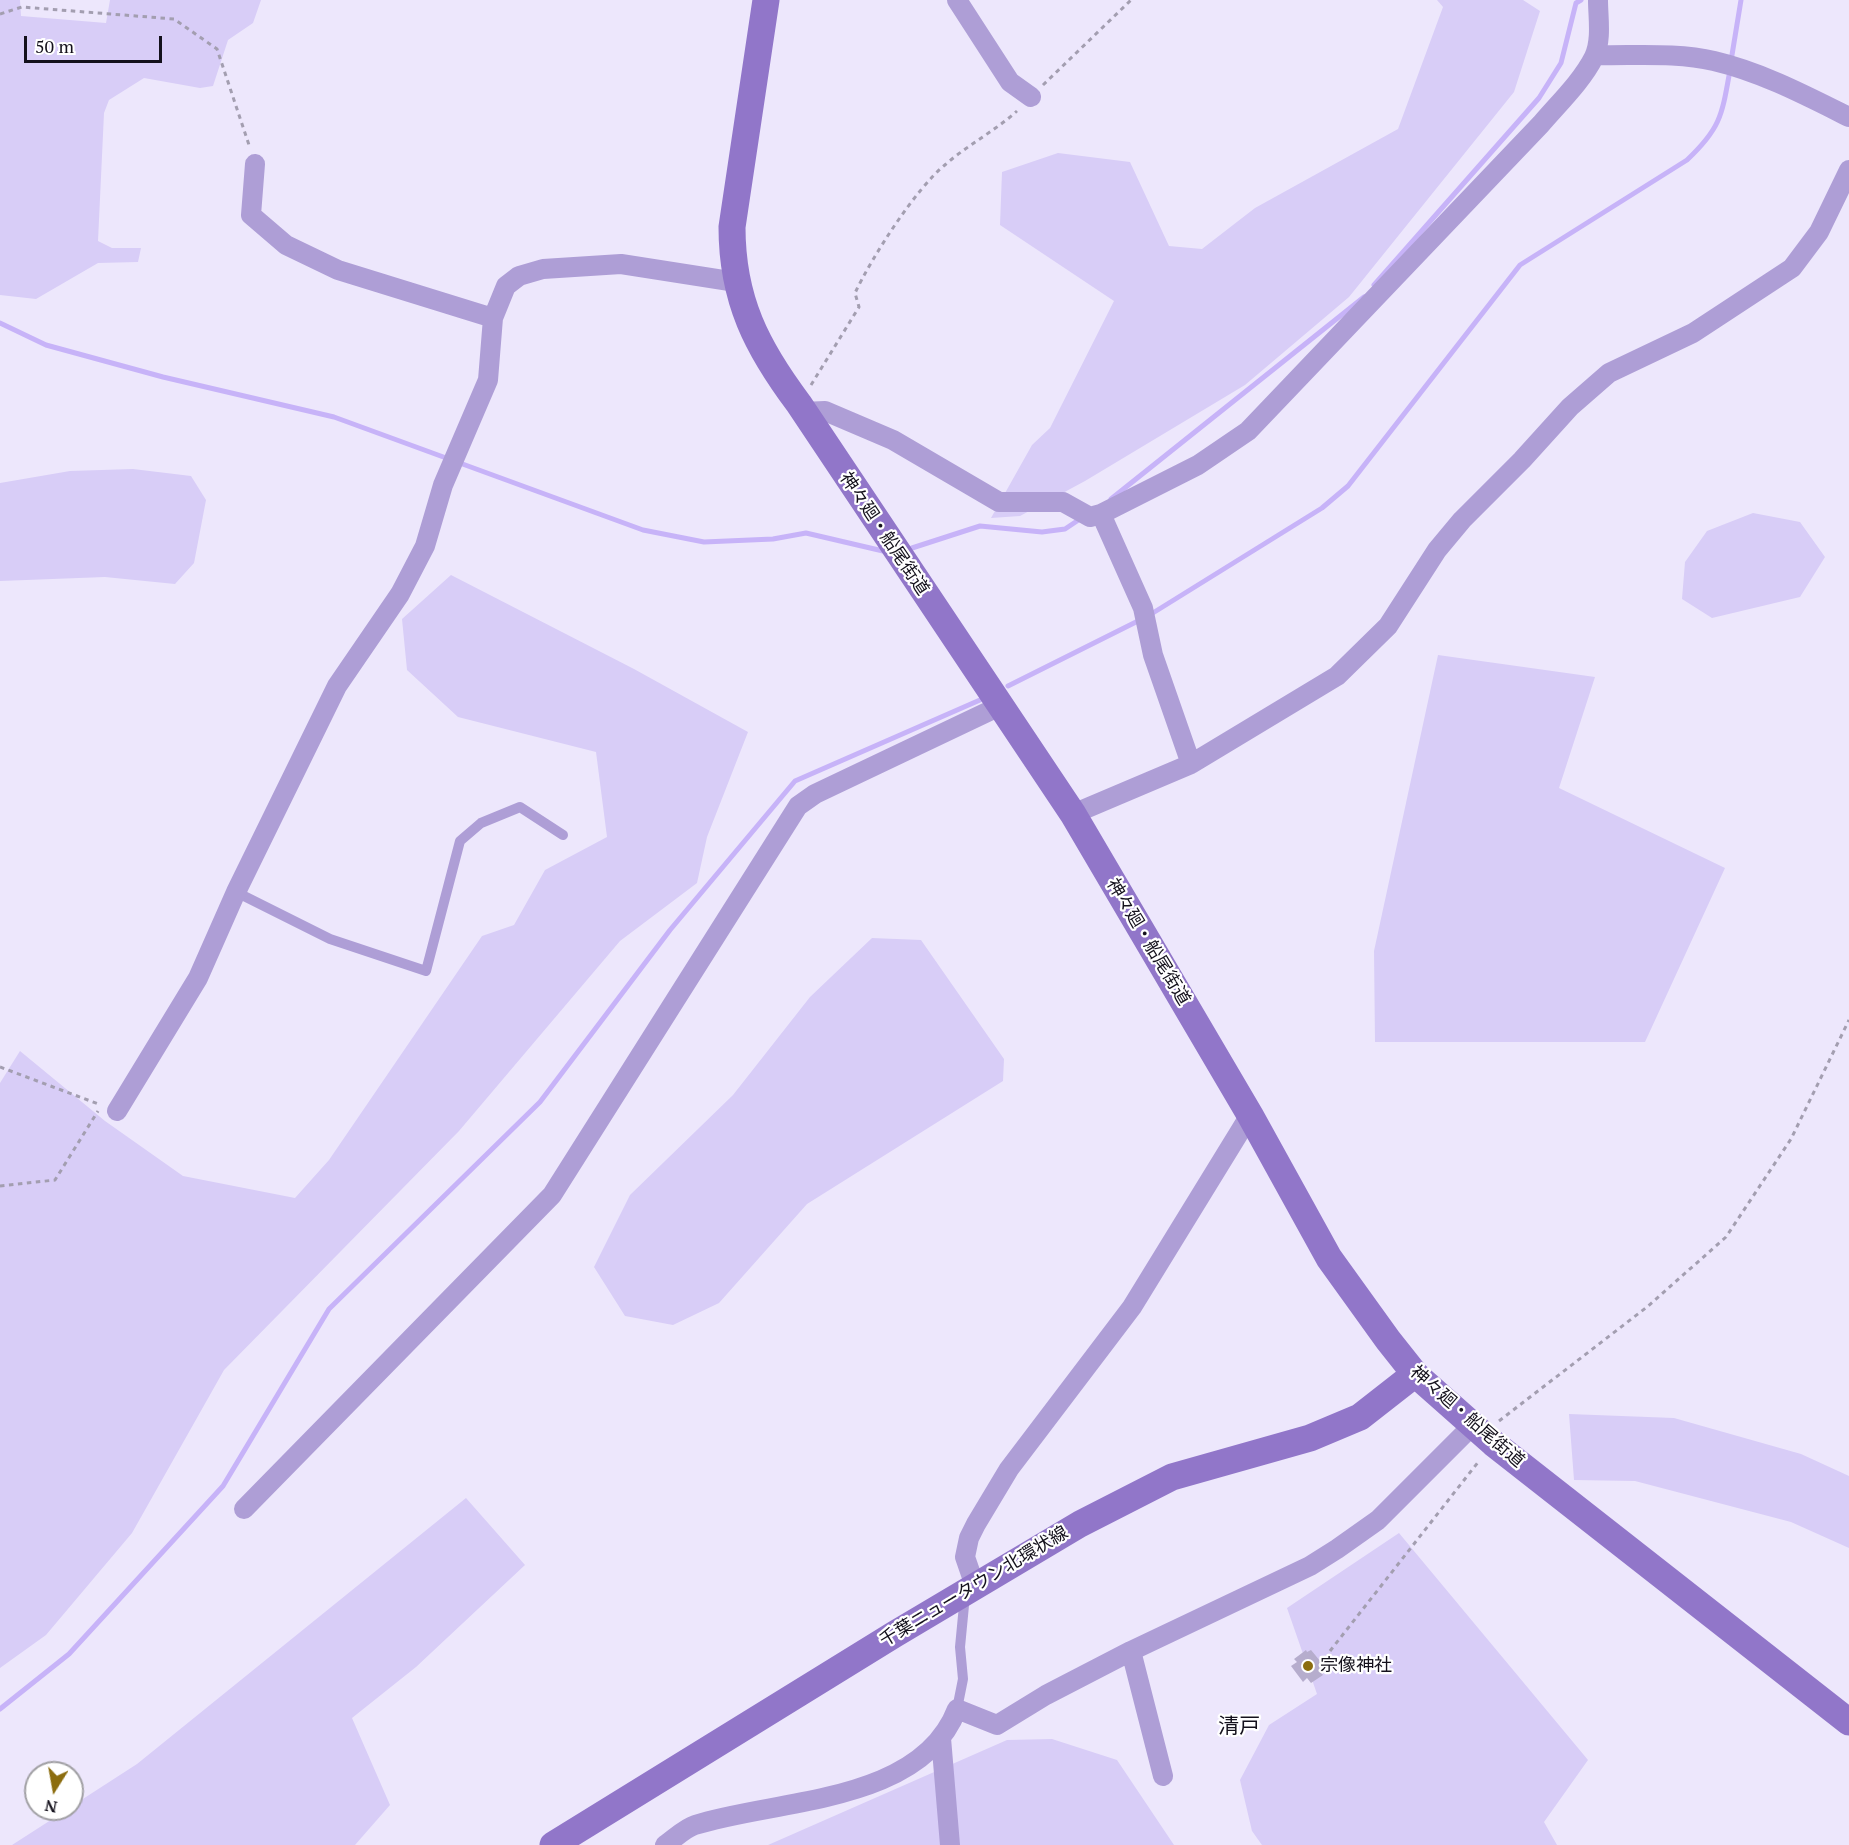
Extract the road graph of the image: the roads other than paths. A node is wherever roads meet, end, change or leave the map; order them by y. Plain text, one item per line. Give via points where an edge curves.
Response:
1 (766, 0) edge
2 (957, 0) edge
3 (1598, 1) edge
4 (1595, 55) junction
5 (1031, 97) road end
6 (1849, 117) edge
7 (255, 164) road end
8 (1849, 171) edge
9 (736, 282) junction
10 (492, 318) junction
11 (801, 408) junction
12 (1088, 513) junction
13 (996, 698) junction
14 (1191, 764) junction
15 (1072, 814) junction
16 (563, 835) dead end
17 (236, 892) junction
18 (117, 1111) dead end
19 (1250, 1115) junction
20 (1415, 1374) junction
21 (1484, 1434) junction
22 (244, 1509) dead end
23 (970, 1589) junction
24 (1131, 1651) junction
25 (957, 1709) junction
26 (1849, 1722) edge
27 (941, 1738) junction
28 (1163, 1776) dead end
29 (553, 1845) edge
30 (665, 1845) edge
31 (951, 1845) edge

1 - 9 street, 神々廻・船尾街道 via 732,227
2 - 5 street via 1010,82
3 - 4 street
4 - 6 street via 1719,62
4 - 12 street via 1541,124 1248,431 1198,465
7 - 10 street via 251,215 286,245 338,270
8 - 14 street via 1820,232 1792,267 1693,333 1609,373 1570,407 1462,520 1437,550 1388,626 1337,676
9 - 10 street via 621,264 543,269 519,276 506,286
9 - 11 street, 神々廻・船尾街道 via 748,323 768,362
10 - 17 street via 488,380 443,485 420,556 400,594 337,686
11 - 12 street via 825,411 893,440 999,502 1063,502
11 - 13 street, 神々廻・船尾街道
12 - 14 street via 1143,608 1153,655
13 - 15 street, 神々廻・船尾街道
13 - 22 street via 798,806 552,1195
14 - 15 street
15 - 19 street, 神々廻・船尾街道
16 - 17 lane via 520,807 481,823 460,841 426,972 330,939
17 - 18 street via 198,978
19 - 20 street, 神々廻・船尾街道 via 1329,1258
19 - 23 street via 1132,1308 1009,1470 976,1524 965,1557
20 - 21 street, 神々廻・船尾街道
20 - 23 street, 千葉ニュータウン北環状線 via 1360,1417 1310,1438 1172,1477 1080,1524
21 - 24 street via 1378,1521 1310,1566
21 - 26 street, 神々廻・船尾街道
23 - 25 lane via 960,1647 962,1694
23 - 29 street, 千葉ニュータウン北環状線
24 - 25 street via 997,1725
24 - 28 street
25 - 27 street
27 - 30 street via 921,1757 849,1792 693,1826
27 - 31 street

